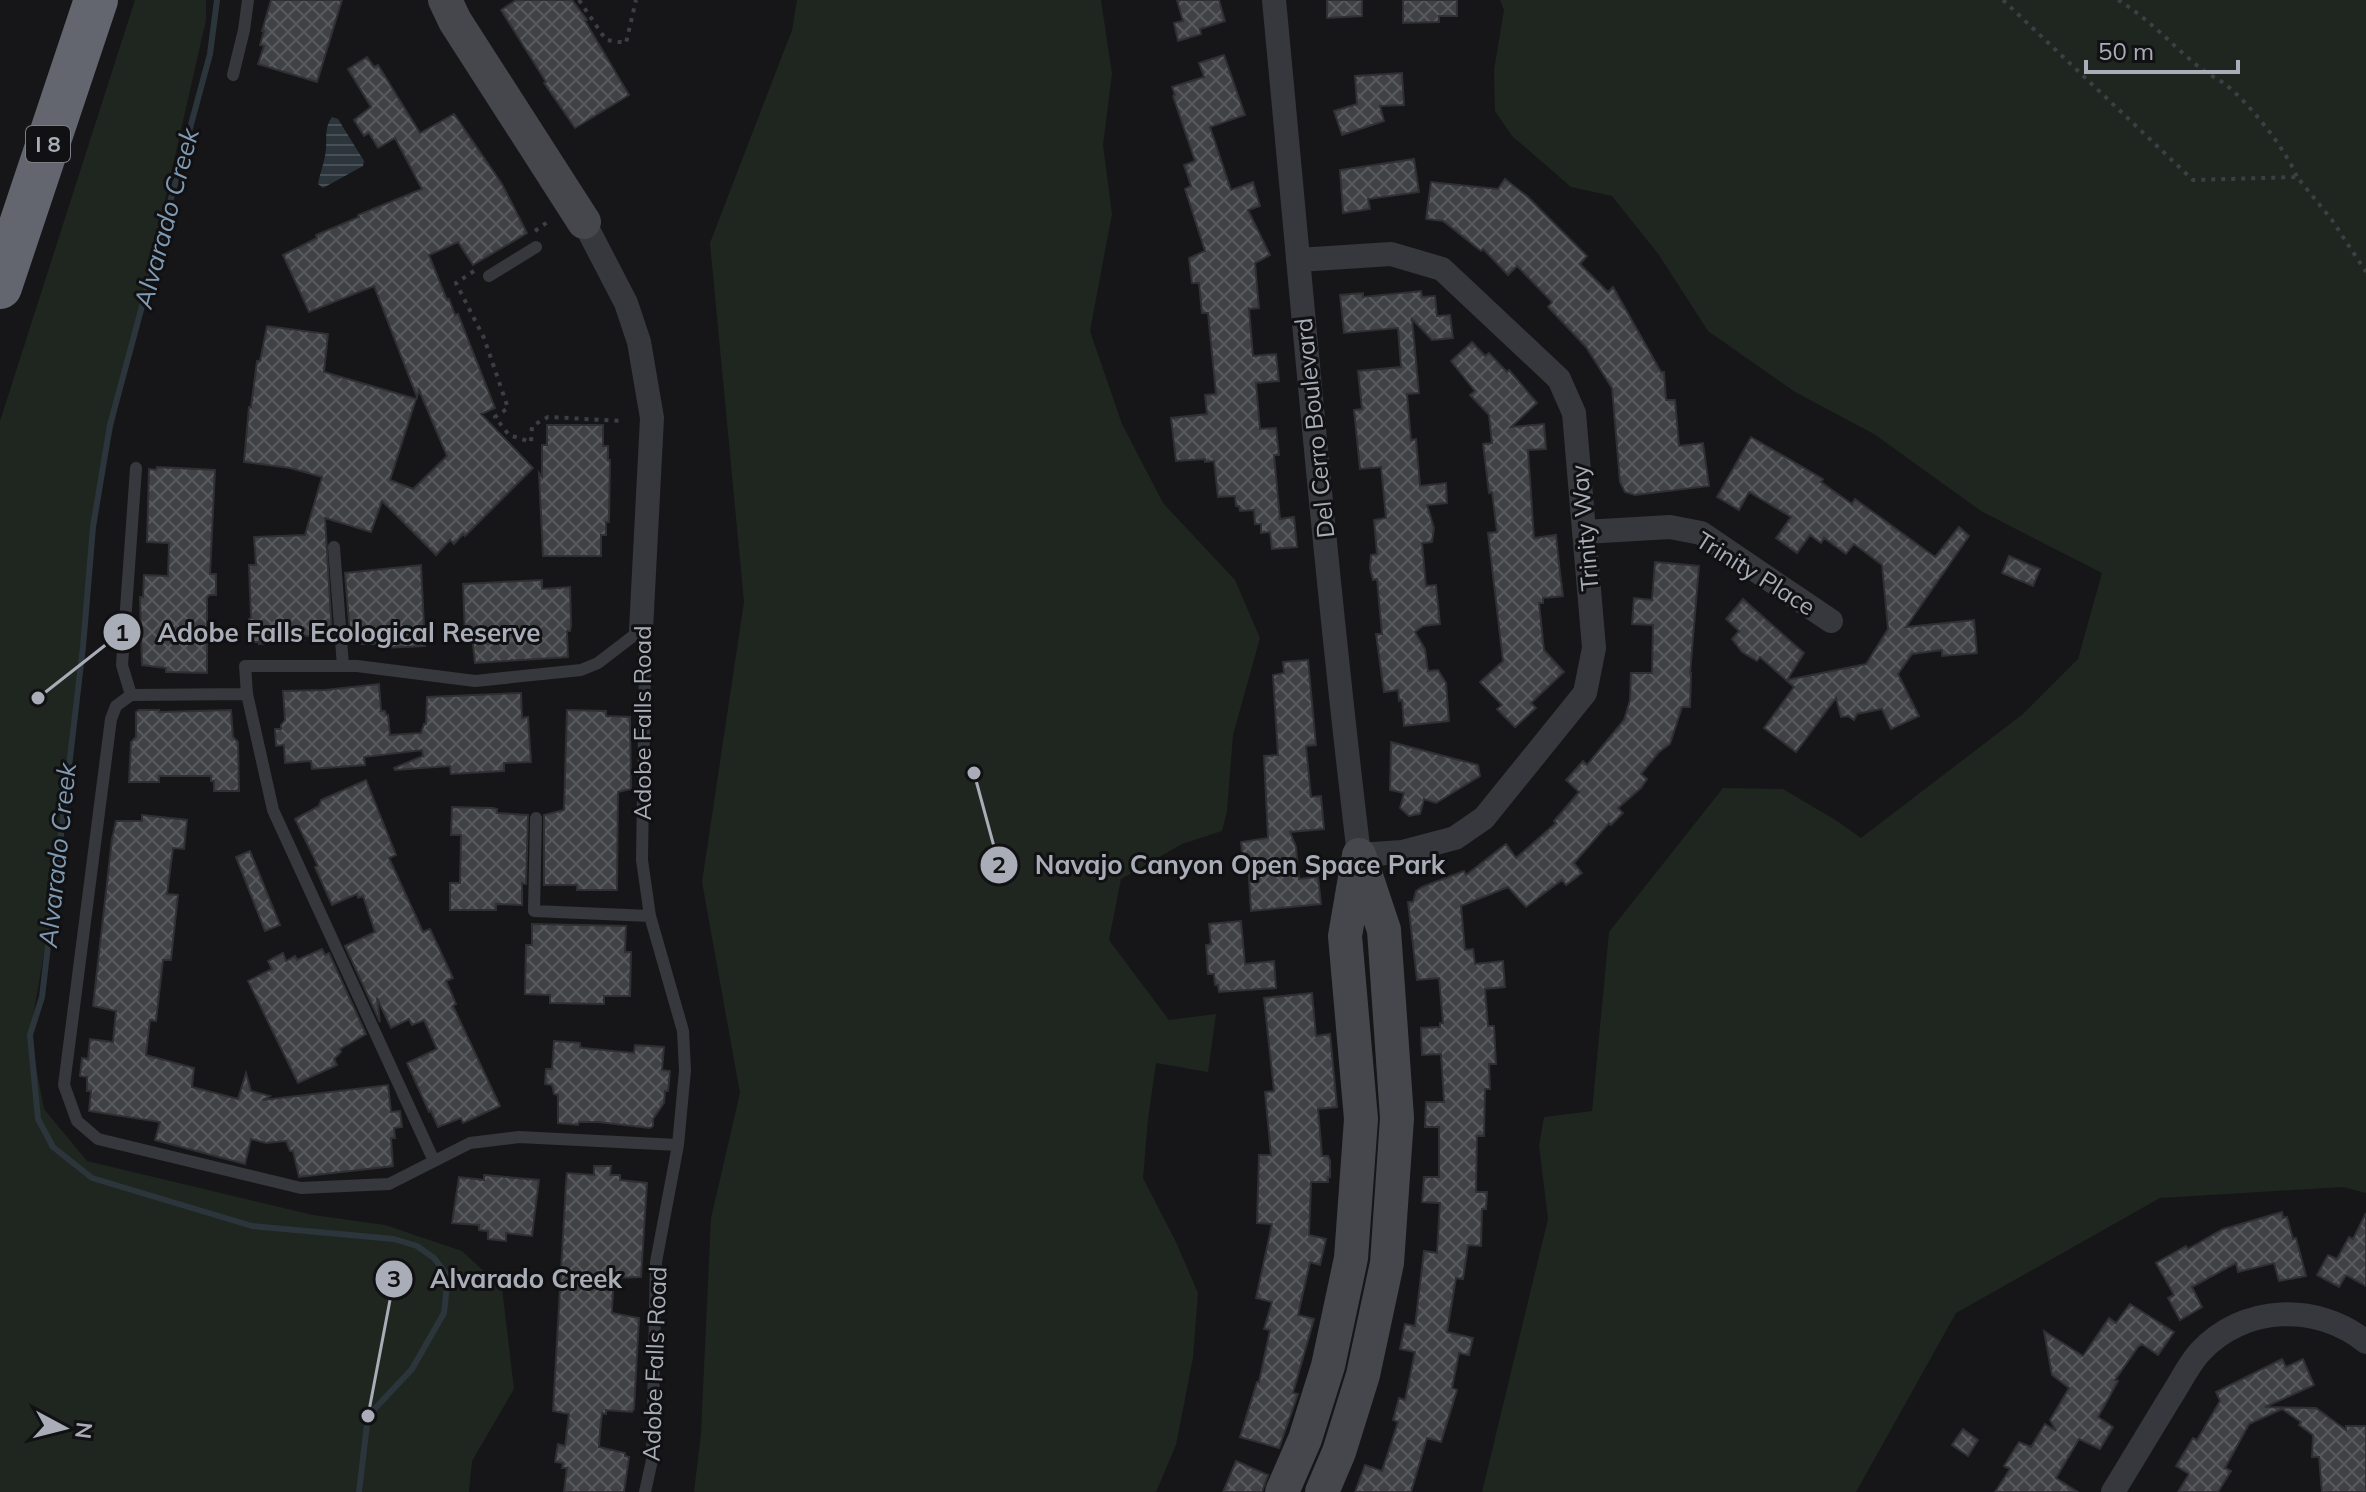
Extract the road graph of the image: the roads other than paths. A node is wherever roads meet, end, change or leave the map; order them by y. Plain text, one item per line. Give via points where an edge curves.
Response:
1 (96, 0) edge
2 (248, 0) edge
3 (445, 0) edge
4 (1274, 0) edge
5 (233, 75) dead end
6 (584, 222) joint
7 (536, 247) dead end
8 (1298, 260) junction
9 (484, 272) road end
10 (0, 287) edge
11 (136, 468) dead end
12 (1584, 532) junction
13 (334, 547) dead end
14 (1831, 621) dead end
15 (641, 630) junction
16 (343, 666) junction
17 (247, 694) junction
18 (131, 695) junction
19 (536, 818) dead end
20 (1359, 855) junction
21 (650, 916) junction
22 (678, 1145) junction
23 (434, 1161) junction
24 (2366, 1342) edge
25 (645, 1492) edge
26 (1282, 1492) edge
27 (1322, 1492) edge
28 (2113, 1492) edge

1 - 10 highway, I 8
2 - 5 lane
3 - 6 street, Adobe Falls Road
4 - 8 street, Del Cerro Boulevard
6 - 15 street, Adobe Falls Road via 626,303 639,342 652,418
7 - 9 lane
8 - 12 street, Trinity Way via 1391,254 1442,269 1559,379 1574,413
8 - 20 street, Del Cerro Boulevard
11 - 18 lane via 122,665
12 - 14 street, Trinity Place via 1670,527 1701,533
12 - 20 street, Trinity Way via 1594,648 1585,693 1484,818 1455,838 1402,852
13 - 16 lane
15 - 16 lane via 581,670 475,681
15 - 21 lane, Adobe Falls Road via 642,860
16 - 17 lane via 245,666
17 - 18 lane
17 - 23 lane via 273,810
18 - 23 lane via 116,706 111,719 64,1085 77,1121 98,1139 301,1188 389,1184
19 - 21 lane via 534,911
20 - 26 street, Del Cerro Boulevard via 1345,936 1361,1119 1351,1258 1328,1366
20 - 27 street, Del Cerro Boulevard via 1384,930 1397,1118 1387,1263 1363,1375
21 - 22 lane, Adobe Falls Road via 683,1031
22 - 23 lane via 519,1137 470,1143
22 - 25 lane, Adobe Falls Road via 656,1262 652,1460
24 - 28 street via 2342,1326 2307,1315 2271,1315 2231,1328 2197,1354

